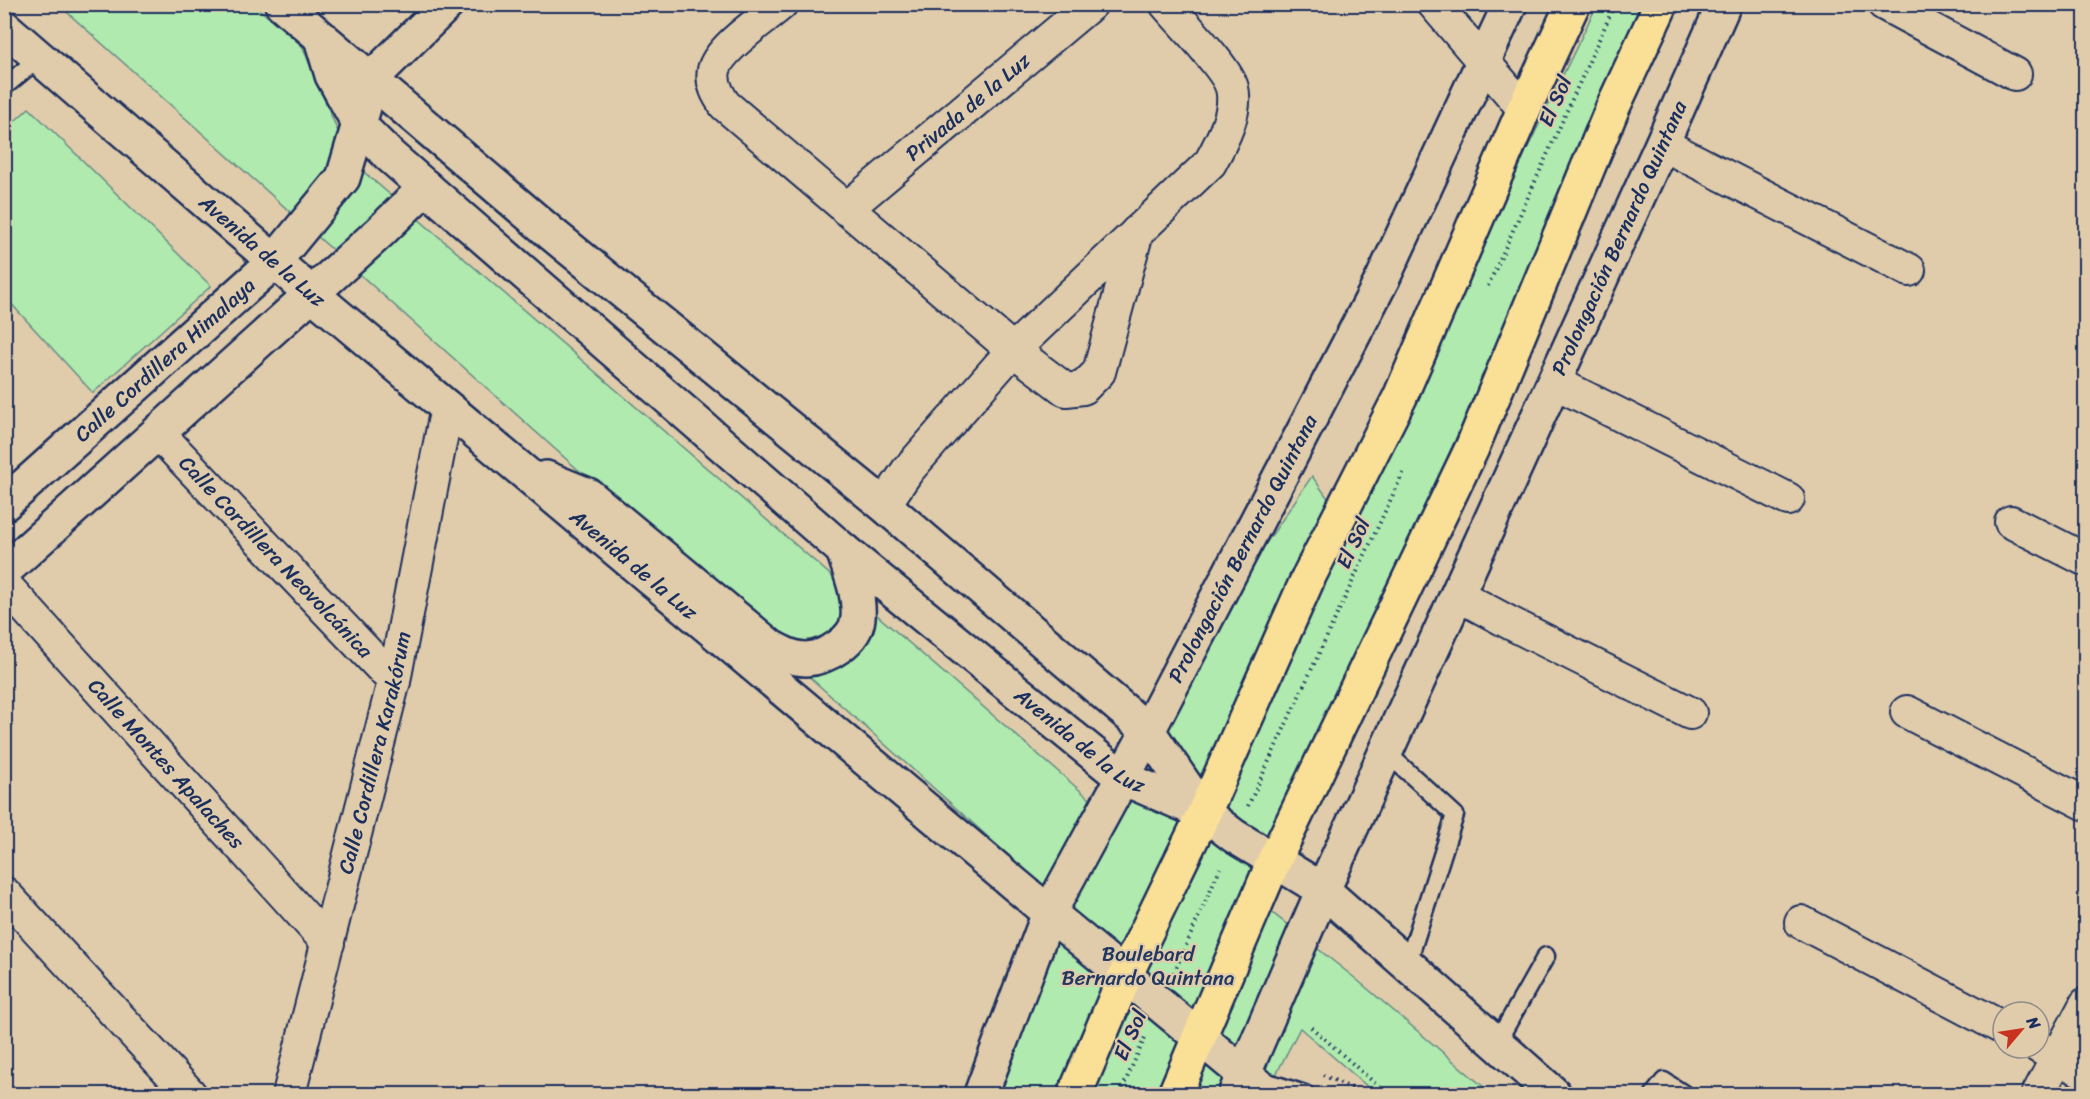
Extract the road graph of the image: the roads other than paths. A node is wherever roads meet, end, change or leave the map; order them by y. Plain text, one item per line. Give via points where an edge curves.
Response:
1 (282, 4) edge
2 (447, 4) edge
3 (781, 4) edge
4 (1091, 4) edge
5 (1166, 4) edge
6 (1434, 4) edge
7 (1510, 4) edge
8 (1573, 4) edge
9 (1661, 4) edge
10 (1724, 4) edge
11 (1884, 4) edge
12 (310, 24) edge
13 (4, 27) edge
14 (39, 58) junction
15 (1483, 64) junction
16 (2016, 74) dead end
17 (371, 79) junction
18 (4, 87) edge
19 (1524, 109) junction
20 (360, 126) junction
21 (1662, 144) junction
22 (426, 187) junction
23 (846, 209) junction
24 (1137, 232) junction
25 (274, 262) junction
26 (1909, 270) dead end
27 (312, 294) junction
28 (1012, 350) junction
29 (1554, 382) junction
30 (447, 408) junction
31 (158, 433) junction
32 (517, 466) junction
33 (1788, 499) dead end
34 (4, 504) edge
35 (884, 505) junction
36 (2011, 522) dead end
37 (843, 550) junction
38 (2085, 560) edge
39 (4, 571) edge
40 (4, 584) edge
41 (1458, 595) junction
42 (394, 681) junction
43 (1907, 712) dead end
44 (1690, 714) dead end
45 (1149, 731) junction
46 (1386, 752) junction
47 (1123, 778) junction
48 (2085, 804) edge
49 (1204, 813) junction
50 (1274, 861) junction
51 (1323, 890) junction
52 (4, 893) edge
53 (1049, 913) junction
54 (1801, 922) dead end
55 (328, 943) junction
56 (1546, 956) dead end
57 (1407, 965) junction
58 (1125, 976) junction
59 (2085, 1004) edge
60 (1991, 1022) edge
61 (1199, 1037) junction
62 (1496, 1044) junction
63 (2061, 1059) edge
64 (1249, 1088) edge
65 (190, 1095) edge
66 (289, 1095) edge
67 (981, 1095) edge
68 (1075, 1095) edge
69 (1175, 1095) edge
70 (1305, 1095) edge
71 (1554, 1095) edge
72 (1654, 1095) edge
73 (1684, 1095) edge
74 (2038, 1095) edge

1 - 12 main road, Avenida de la Luz
2 - 17 main road
3 - 23 street via 728,48 717,63 717,93 725,105
4 - 23 street, Privada de la Luz
5 - 24 street via 1220,67 1232,88 1232,111 1224,138 1210,163
6 - 15 street
7 - 15 main road, Prolongación Bernardo Quintana
8 - 19 main road
9 - 50 main road via 1613,107 1472,448
10 - 21 main road, Prolongación Bernardo Quintana
11 - 16 street
12 - 17 main road, Avenida de la Luz
12 - 20 main road, Avenida de la Luz
13 - 14 main road, Avenida de la Luz
14 - 18 lane
14 - 25 main road, Avenida de la Luz
15 - 19 street
15 - 45 main road, Prolongación Bernardo Quintana via 1383,278
17 - 20 main road, Calle Cordillera Himalaya
17 - 35 main road, Avenida de la Luz via 552,234
19 - 49 main road via 1400,397 1309,576
20 - 22 main road, Avenida de la Luz
20 - 25 main road, Calle Cordillera Himalaya via 343,178
21 - 26 street
21 - 29 main road, Prolongación Bernardo Quintana
22 - 27 main road
22 - 37 main road, Avenida de la Luz
23 - 28 street
24 - 28 street
24 - 28 street via 1099,372 1083,388 1066,390
25 - 27 main road, Avenida de la Luz
25 - 34 main road, Calle Cordillera Himalaya
27 - 30 main road, Avenida de la Luz
27 - 31 main road
28 - 35 street via 908,470
29 - 33 street
29 - 41 main road, Prolongación Bernardo Quintana
30 - 32 main road, Avenida de la Luz
30 - 42 street, Calle Cordillera Karakórum
31 - 39 main road
31 - 42 street, Calle Cordillera Neovolcánica
32 - 37 main road via 588,495 771,647 788,656 807,659 826,654 851,636 858,622 858,604
32 - 53 main road, Avenida de la Luz
35 - 45 main road, Avenida de la Luz
36 - 38 street
37 - 47 main road, Avenida de la Luz
40 - 55 street, Calle Montes Apalaches
41 - 44 street
41 - 46 main road, Prolongación Bernardo Quintana
42 - 55 street, Calle Cordillera Karakórum
43 - 48 street
45 - 47 main road, Prolongación Bernardo Quintana
45 - 49 main road, Avenida de la Luz
46 - 51 main road, Prolongación Bernardo Quintana
46 - 57 lane via 1455,815
47 - 49 main road, Avenida de la Luz
47 - 53 main road, Prolongación Bernardo Quintana
49 - 50 main road, Avenida de la Luz
49 - 58 main road
50 - 51 main road, Avenida de la Luz
50 - 61 main road
51 - 57 main road, Avenida de la Luz
51 - 64 main road, Prolongación Bernardo Quintana
52 - 65 street
53 - 58 main road, Avenida de la Luz
53 - 67 main road, Prolongación Bernardo Quintana
54 - 60 street
55 - 66 street, Calle Cordillera Karakórum
56 - 62 lane
57 - 62 main road, Avenida de la Luz
58 - 61 main road, Avenida de la Luz
58 - 68 main road
59 - 63 street
61 - 64 main road, Avenida de la Luz
61 - 69 main road
62 - 71 main road, Avenida de la Luz
63 - 74 street
64 - 70 lane
72 - 73 lane via 1664,1081

